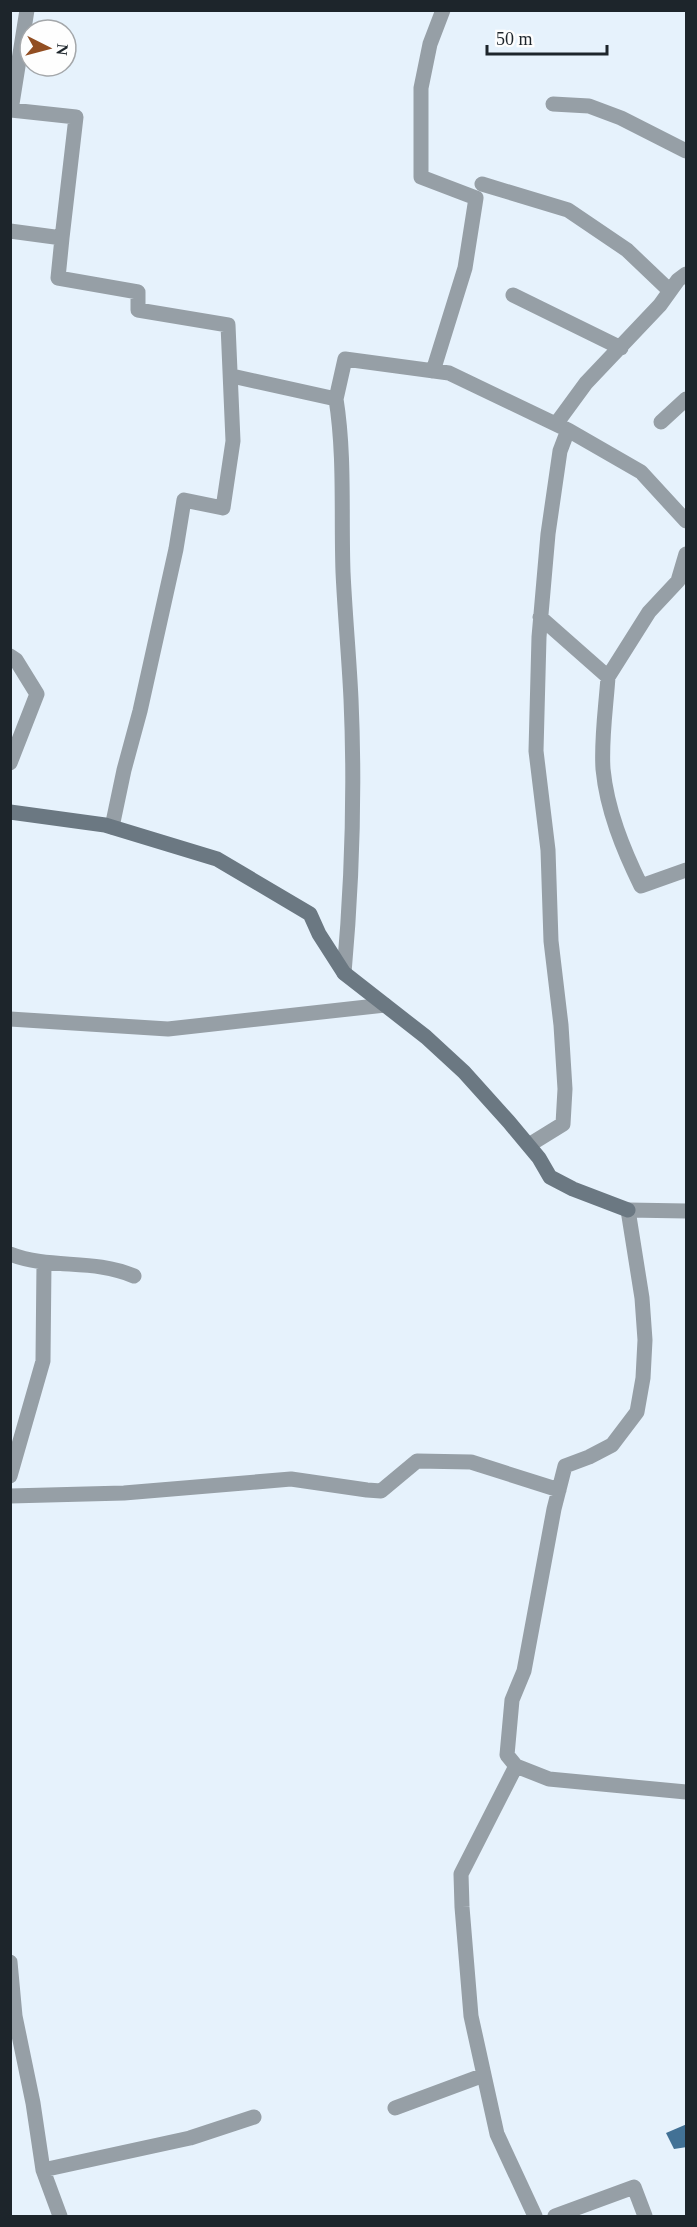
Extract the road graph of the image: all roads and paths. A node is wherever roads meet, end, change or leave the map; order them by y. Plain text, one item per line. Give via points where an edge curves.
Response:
1 (27, 10) edge
2 (443, 10) edge
3 (553, 104) dead end
4 (687, 151) edge
5 (482, 184) dead end
6 (10, 231) edge
7 (62, 238) junction
8 (687, 274) edge
9 (670, 291) junction
10 (513, 296) dead end
11 (621, 348) junction
12 (434, 371) junction
13 (232, 376) junction
14 (336, 399) junction
15 (687, 399) edge
16 (661, 422) dead end
17 (562, 427) junction
18 (687, 521) edge
19 (687, 554) edge
20 (540, 617) junction
21 (10, 656) edge
22 (608, 677) junction
23 (10, 763) edge
24 (10, 812) edge
25 (112, 827) junction
26 (687, 870) edge
27 (344, 973) junction
28 (385, 1005) junction
29 (11, 1020) edge
30 (529, 1145) junction
31 (628, 1210) junction
32 (687, 1211) edge
33 (10, 1254) edge
34 (44, 1263) junction
35 (134, 1276) dead end
36 (10, 1476) edge
37 (559, 1490) junction
38 (10, 1496) edge
39 (516, 1766) junction
40 (687, 1791) edge
41 (10, 1962) edge
42 (484, 2075) junction
43 (395, 2108) dead end
44 (254, 2117) dead end
45 (43, 2170) junction
46 (60, 2217) edge
47 (535, 2217) edge
48 (555, 2217) edge
49 (645, 2217) edge

1 - 7 street via 11,110 76,117
2 - 12 street via 430,44 421,88 421,177 476,198 465,268
3 - 4 street via 589,106
5 - 9 street via 568,210 627,250
6 - 7 street
7 - 13 street via 58,278 138,292 138,310 228,325
8 - 9 street
9 - 11 street
10 - 11 street
11 - 17 street via 586,383
12 - 14 street via 345,359
12 - 17 street via 449,374
13 - 14 street
13 - 25 street via 233,441 224,508 184,500
14 - 27 street via 351,699 351,838
15 - 16 street
17 - 18 street via 641,472
17 - 20 street
19 - 22 street via 678,581 649,612
20 - 22 street
20 - 30 street via 536,752 548,850 551,941 565,1089 563,1124
21 - 23 street via 37,694
22 - 26 street via 603,767 607,797 622,847 641,886
24 - 25 street
25 - 27 street via 218,859 310,914
27 - 28 street
28 - 29 street via 168,1029
28 - 30 street via 464,1072
30 - 31 street via 550,1177
31 - 32 street
31 - 37 street via 645,1340 637,1412 612,1445 565,1466
33 - 34 street
34 - 35 street via 118,1269
34 - 36 street via 43,1361
37 - 38 street via 471,1462 417,1461 381,1491 291,1479 124,1493
37 - 39 street via 524,1671 512,1700 507,1755
39 - 40 street via 549,1779
39 - 42 street via 461,1874 471,2016
41 - 45 street via 15,2016
42 - 43 street
42 - 47 street via 497,2134
44 - 45 street via 190,2138
45 - 46 street
48 - 49 street via 634,2187

